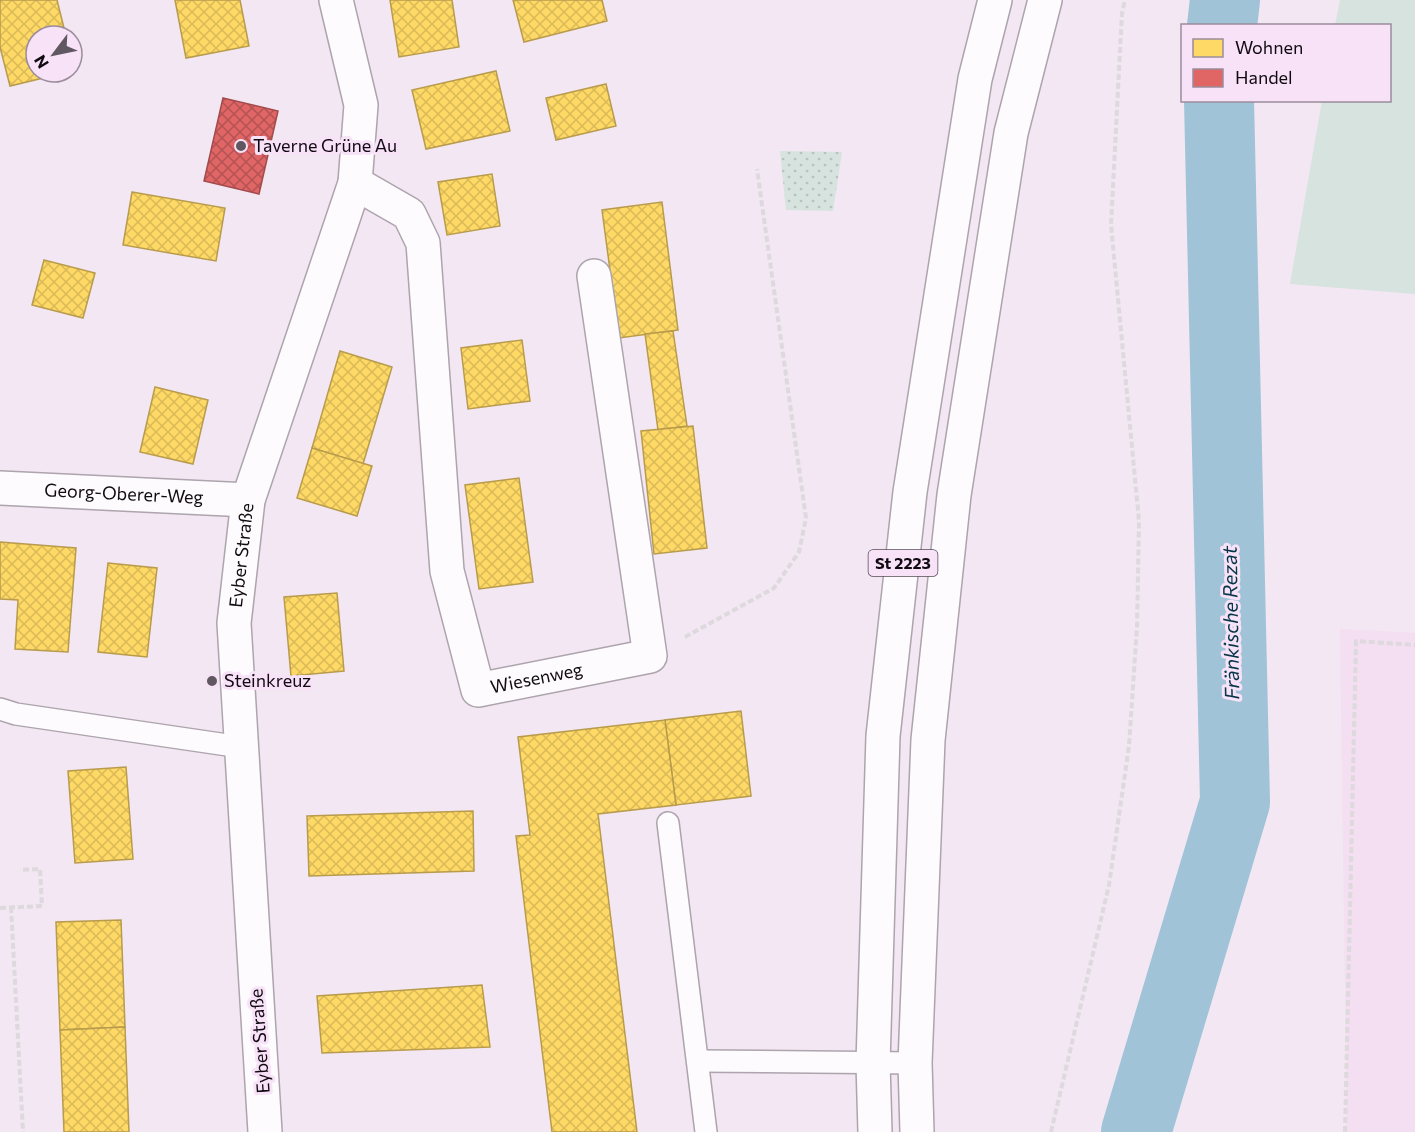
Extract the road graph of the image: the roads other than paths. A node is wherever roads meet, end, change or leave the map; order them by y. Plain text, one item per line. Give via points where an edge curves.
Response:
1 (336, 0) edge
2 (995, 0) edge
3 (1045, 0) edge
4 (356, 183) junction
5 (594, 276) dead end
6 (0, 488) edge
7 (248, 500) junction
8 (0, 709) edge
9 (242, 747) junction
10 (668, 823) dead end
11 (698, 1060) junction
12 (873, 1063) junction
13 (915, 1063) junction
14 (265, 1132) edge
15 (706, 1132) edge
16 (875, 1132) edge
17 (917, 1132) edge

1 - 4 street, Eyber Straße via 361,105
2 - 12 street, St 2223 via 975,79 910,492 884,736
3 - 13 street, St 2223 via 1011,133 954,495 928,740
4 - 5 street, Wiesenweg via 410,214 423,243 447,571 478,690 650,656
4 - 7 street, Eyber Straße
6 - 7 street, Georg-Oberer-Weg
7 - 9 street, Eyber Straße via 234,623
8 - 9 lane
9 - 14 street, Eyber Straße
10 - 11 lane
11 - 12 lane
11 - 15 lane
12 - 13 lane
12 - 16 street, St 2223
13 - 17 street, St 2223

